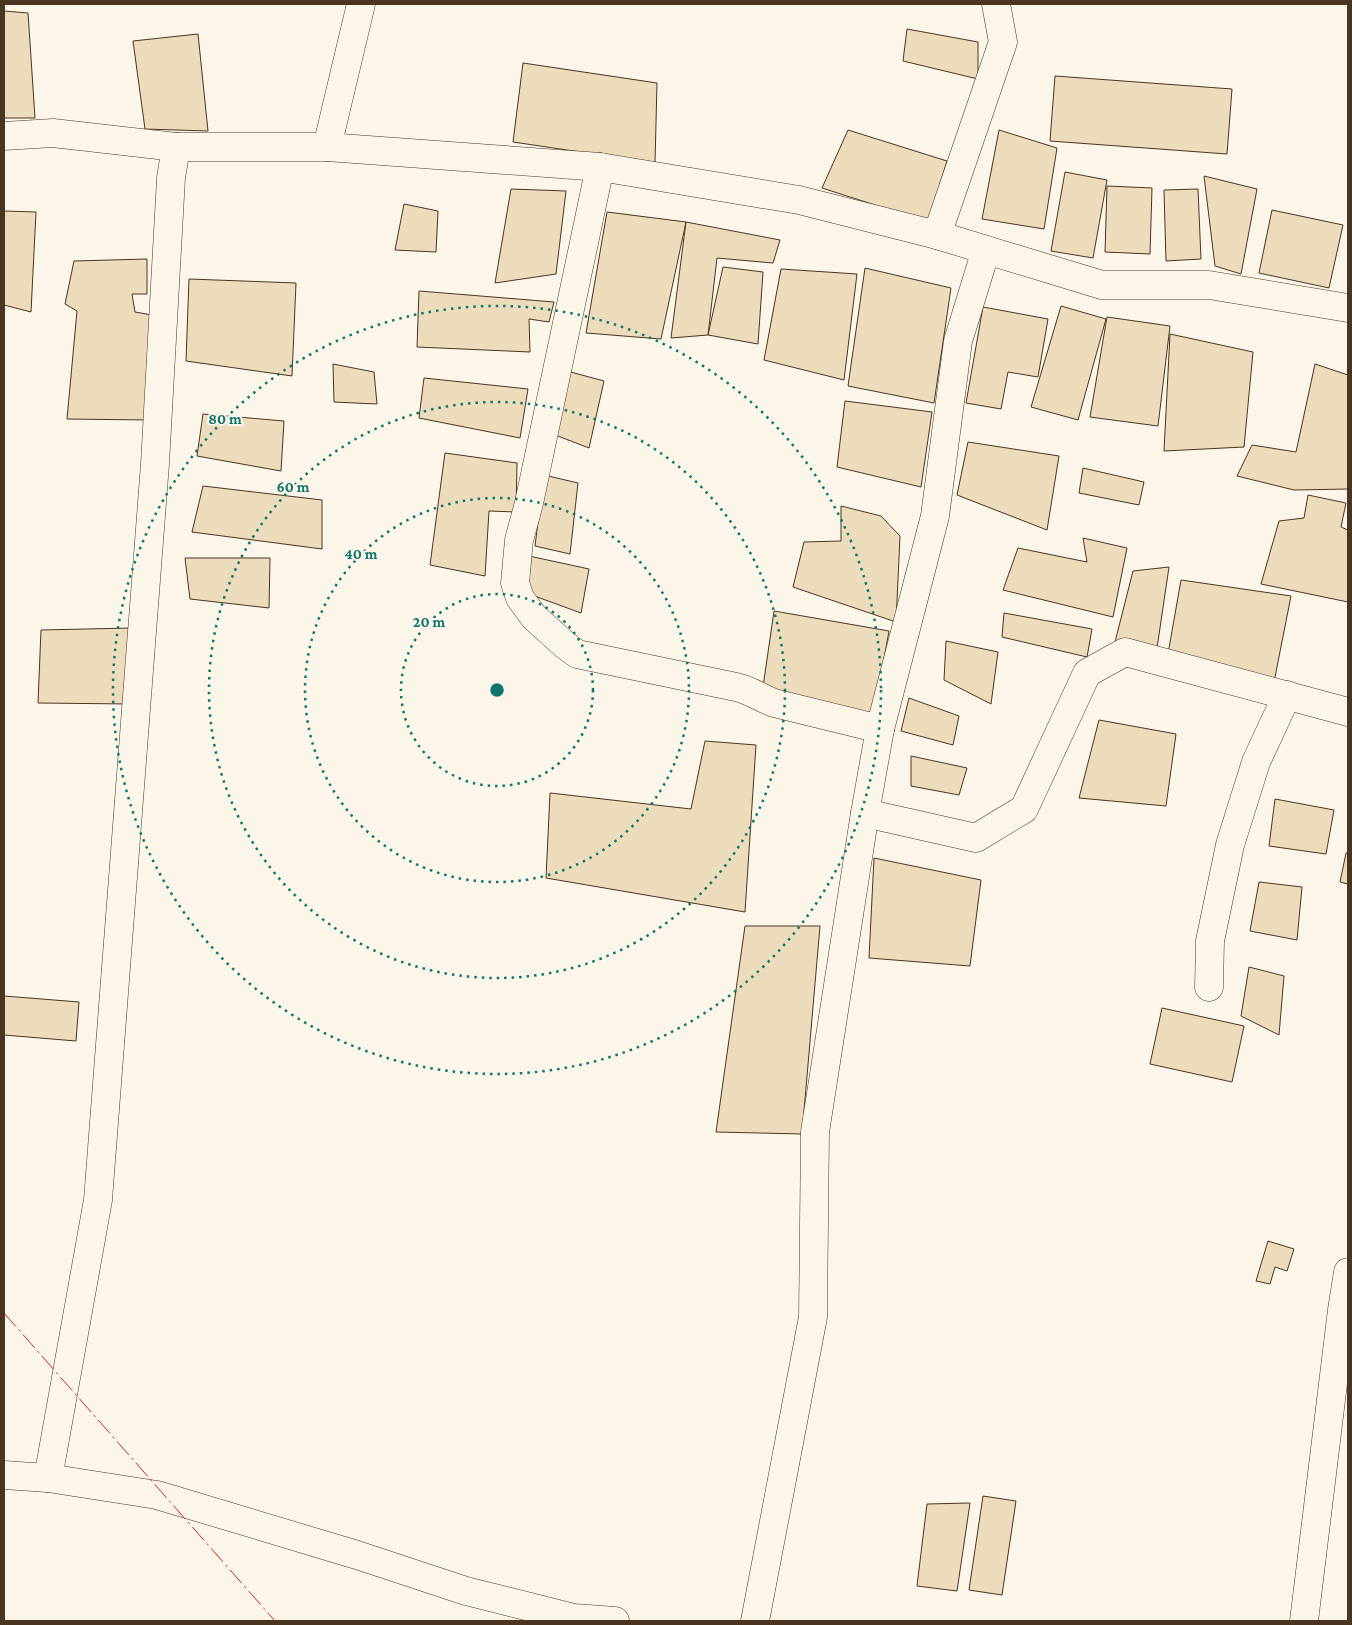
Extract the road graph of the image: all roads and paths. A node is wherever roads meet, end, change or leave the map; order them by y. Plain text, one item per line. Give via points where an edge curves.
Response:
1 (361, 4) edge
2 (996, 4) edge
3 (4, 136) edge
4 (176, 147) junction
5 (326, 147) junction
6 (600, 168) junction
7 (937, 235) junction
8 (986, 250) junction
9 (1348, 308) edge
10 (1287, 695) junction
11 (1348, 712) edge
12 (880, 729) junction
13 (865, 813) junction
14 (1208, 987) dead end
15 (1348, 1272) edge
16 (4, 1475) edge
17 (48, 1478) junction
18 (615, 1621) edge
19 (755, 1621) edge
20 (1304, 1621) edge

1 - 5 street
2 - 7 street via 1003,42
3 - 4 street via 53,133
4 - 5 street
4 - 17 street via 171,178 155,464 98,1200
5 - 6 street
6 - 7 street via 799,200
6 - 12 street via 519,540 515,583 520,598 534,617 577,654 736,686 774,703
7 - 8 street
8 - 9 street via 1102,285 1209,285
8 - 12 street via 958,341 935,516
10 - 11 street
10 - 13 street via 1124,652 1087,673 1024,809 976,838
10 - 14 street via 1256,762 1230,845 1210,941
12 - 13 street
13 - 19 street via 815,1132 813,1317
15 - 20 street
16 - 17 street
17 - 18 street via 157,1495 466,1591 574,1618

